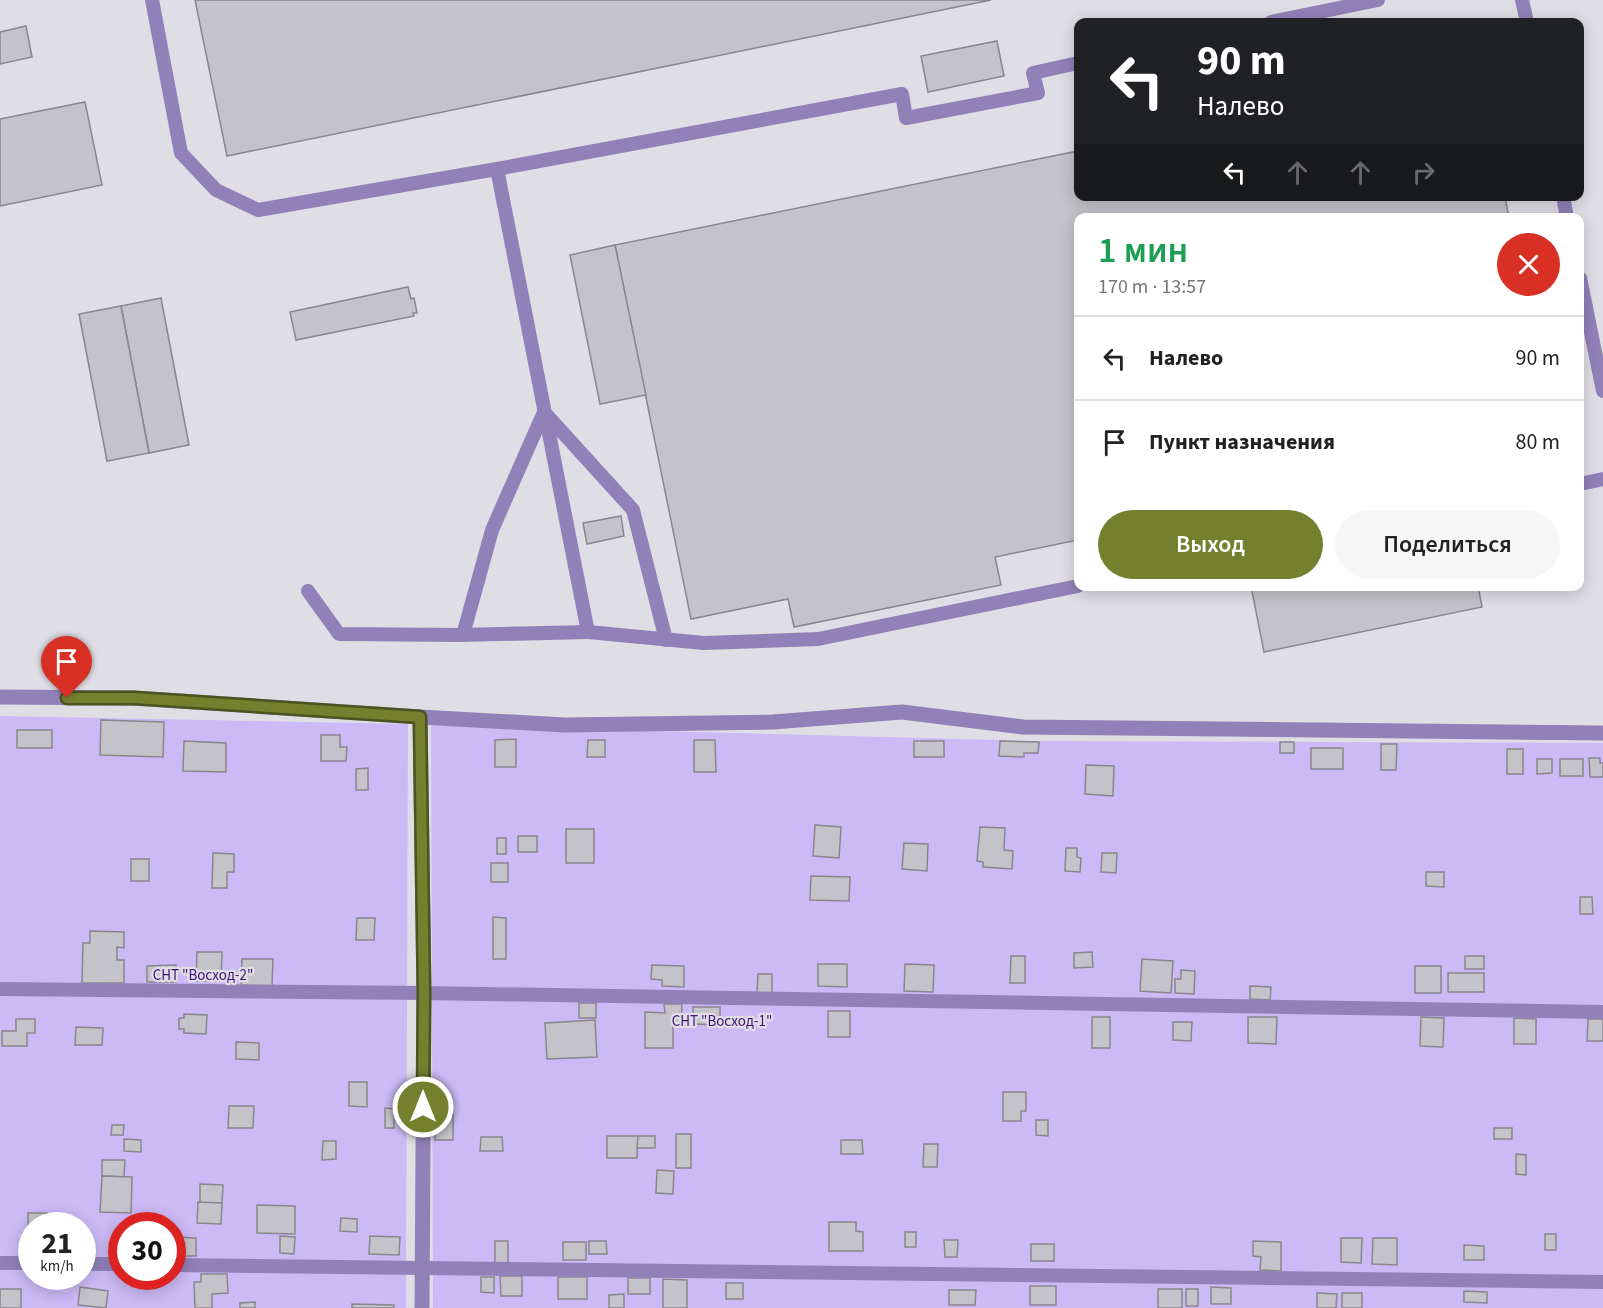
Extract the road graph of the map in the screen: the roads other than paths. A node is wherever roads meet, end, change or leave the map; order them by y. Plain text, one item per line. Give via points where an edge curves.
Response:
1 (152, 0) edge
2 (1378, 0) edge
3 (1522, 0) edge
4 (1290, 18) edge
5 (1526, 18) edge
6 (1074, 64) edge
7 (497, 169) junction
8 (1584, 298) edge
9 (1603, 391) edge
10 (543, 412) junction
11 (1603, 479) edge
12 (1584, 483) edge
13 (1074, 587) edge
14 (309, 591) dead end
15 (588, 632) junction
16 (463, 635) junction
17 (666, 640) junction
18 (0, 697) edge
19 (420, 717) junction
20 (1603, 732) edge
21 (0, 989) edge
22 (424, 993) junction
23 (1603, 1012) edge
24 (0, 1263) edge
25 (18, 1263) edge
26 (186, 1265) edge
27 (422, 1268) junction
28 (1603, 1282) edge
29 (422, 1308) edge

1 - 7 lane via 181,153 216,190 258,210
2 - 4 lane
3 - 5 lane
6 - 7 lane via 1033,73 1038,93 906,118 902,94
7 - 10 lane
8 - 9 lane
10 - 15 lane
10 - 16 lane via 492,530
10 - 17 lane via 633,510
11 - 12 lane
13 - 17 lane via 818,639 704,644
14 - 16 lane via 339,634
15 - 16 lane
15 - 17 lane
18 - 19 street via 134,698
19 - 20 street via 565,725 773,722 902,712 1023,727
19 - 22 street
21 - 22 lane
22 - 23 lane
22 - 27 street
24 - 25 lane
26 - 27 lane
27 - 28 lane
27 - 29 street

